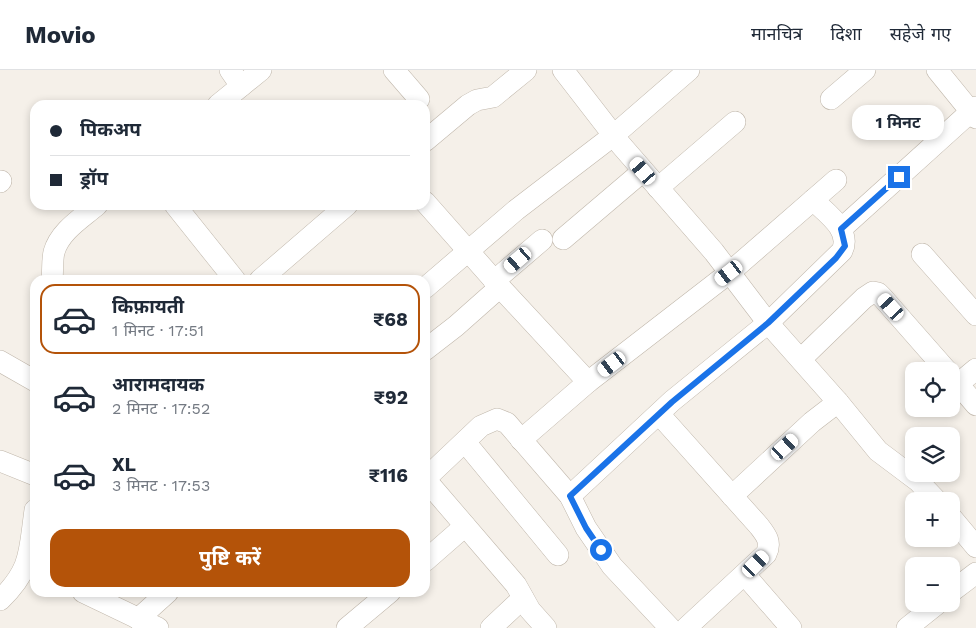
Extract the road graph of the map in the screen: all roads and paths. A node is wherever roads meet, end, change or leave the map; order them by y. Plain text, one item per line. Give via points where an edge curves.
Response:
1 (261, 70) edge
2 (394, 70) edge
3 (526, 70) edge
4 (689, 70) edge
5 (937, 70) edge
6 (858, 73) edge
7 (574, 74) edge
8 (235, 78) edge
9 (419, 99) dead end
10 (831, 99) dead end
11 (221, 100) edge
12 (974, 112) edge
13 (736, 122) dead end
14 (614, 135) junction
15 (430, 137) edge
16 (643, 171) junction
17 (836, 180) dead end
18 (658, 188) junction
19 (813, 200) junction
20 (430, 208) edge
21 (91, 210) edge
22 (179, 210) edge
23 (341, 210) edge
24 (841, 229) junction
25 (563, 239) dead end
26 (542, 240) dead end
27 (468, 250) junction
28 (922, 254) dead end
29 (729, 273) junction
30 (52, 275) edge
31 (229, 275) edge
32 (266, 275) edge
33 (430, 284) edge
34 (497, 284) junction
35 (976, 315) edge
36 (768, 323) junction
37 (430, 346) edge
38 (802, 359) junction
39 (0, 361) edge
40 (939, 362) edge
41 (976, 369) edge
42 (960, 374) edge
43 (30, 378) edge
44 (588, 382) junction
45 (960, 386) edge
46 (838, 402) junction
47 (976, 405) edge
48 (659, 414) junction
49 (522, 440) junction
50 (465, 442) junction
51 (0, 461) edge
52 (30, 473) edge
53 (430, 474) edge
54 (430, 485) edge
55 (928, 492) edge
56 (570, 496) junction
57 (732, 496) junction
58 (465, 526) junction
59 (960, 528) edge
60 (976, 547) edge
61 (558, 555) dead end
62 (430, 557) edge
63 (30, 564) edge
64 (976, 573) edge
65 (745, 575) junction
66 (960, 585) edge
67 (93, 597) edge
68 (162, 597) edge
69 (384, 597) edge
70 (523, 598) junction
71 (0, 600) edge
72 (927, 612) edge
73 (138, 619) junction
74 (158, 628) edge
75 (347, 628) edge
76 (491, 628) edge
77 (546, 628) edge
78 (670, 628) edge
79 (686, 628) edge
80 (791, 628) edge
81 (907, 628) edge

1 - 8 street
2 - 9 street
3 - 15 street via 493,98 468,105
4 - 14 street
5 - 12 street
6 - 10 street
7 - 14 street
8 - 11 street
12 - 24 street
13 - 18 street
14 - 16 street
14 - 27 street
16 - 18 street
16 - 25 street
17 - 19 street
18 - 29 street
19 - 24 street
19 - 29 street
20 - 27 street
21 - 30 street via 70,227 58,243
22 - 31 street
23 - 32 street
24 - 36 street via 845,240 842,251
26 - 34 street
27 - 33 street
27 - 34 street
28 - 35 street
29 - 36 street
29 - 44 street
34 - 37 street via 456,326
34 - 44 street
36 - 38 street
36 - 48 street
38 - 40 street via 873,292 882,297
38 - 46 street
39 - 43 street
41 - 42 street
44 - 49 street
45 - 47 street
46 - 55 street via 878,451
46 - 57 street
48 - 56 street
48 - 57 street
49 - 50 street via 507,423 496,419 481,426
49 - 56 street
50 - 53 street
50 - 61 street
51 - 52 street
54 - 58 street
56 - 78 street via 586,528 612,566
57 - 65 street via 759,526 770,548
58 - 62 street
58 - 70 street via 516,585
59 - 60 street
63 - 71 street
64 - 66 street
65 - 79 street
65 - 80 street
67 - 73 street
68 - 73 street
69 - 75 street
70 - 76 street
70 - 77 street
72 - 81 street
73 - 74 street

